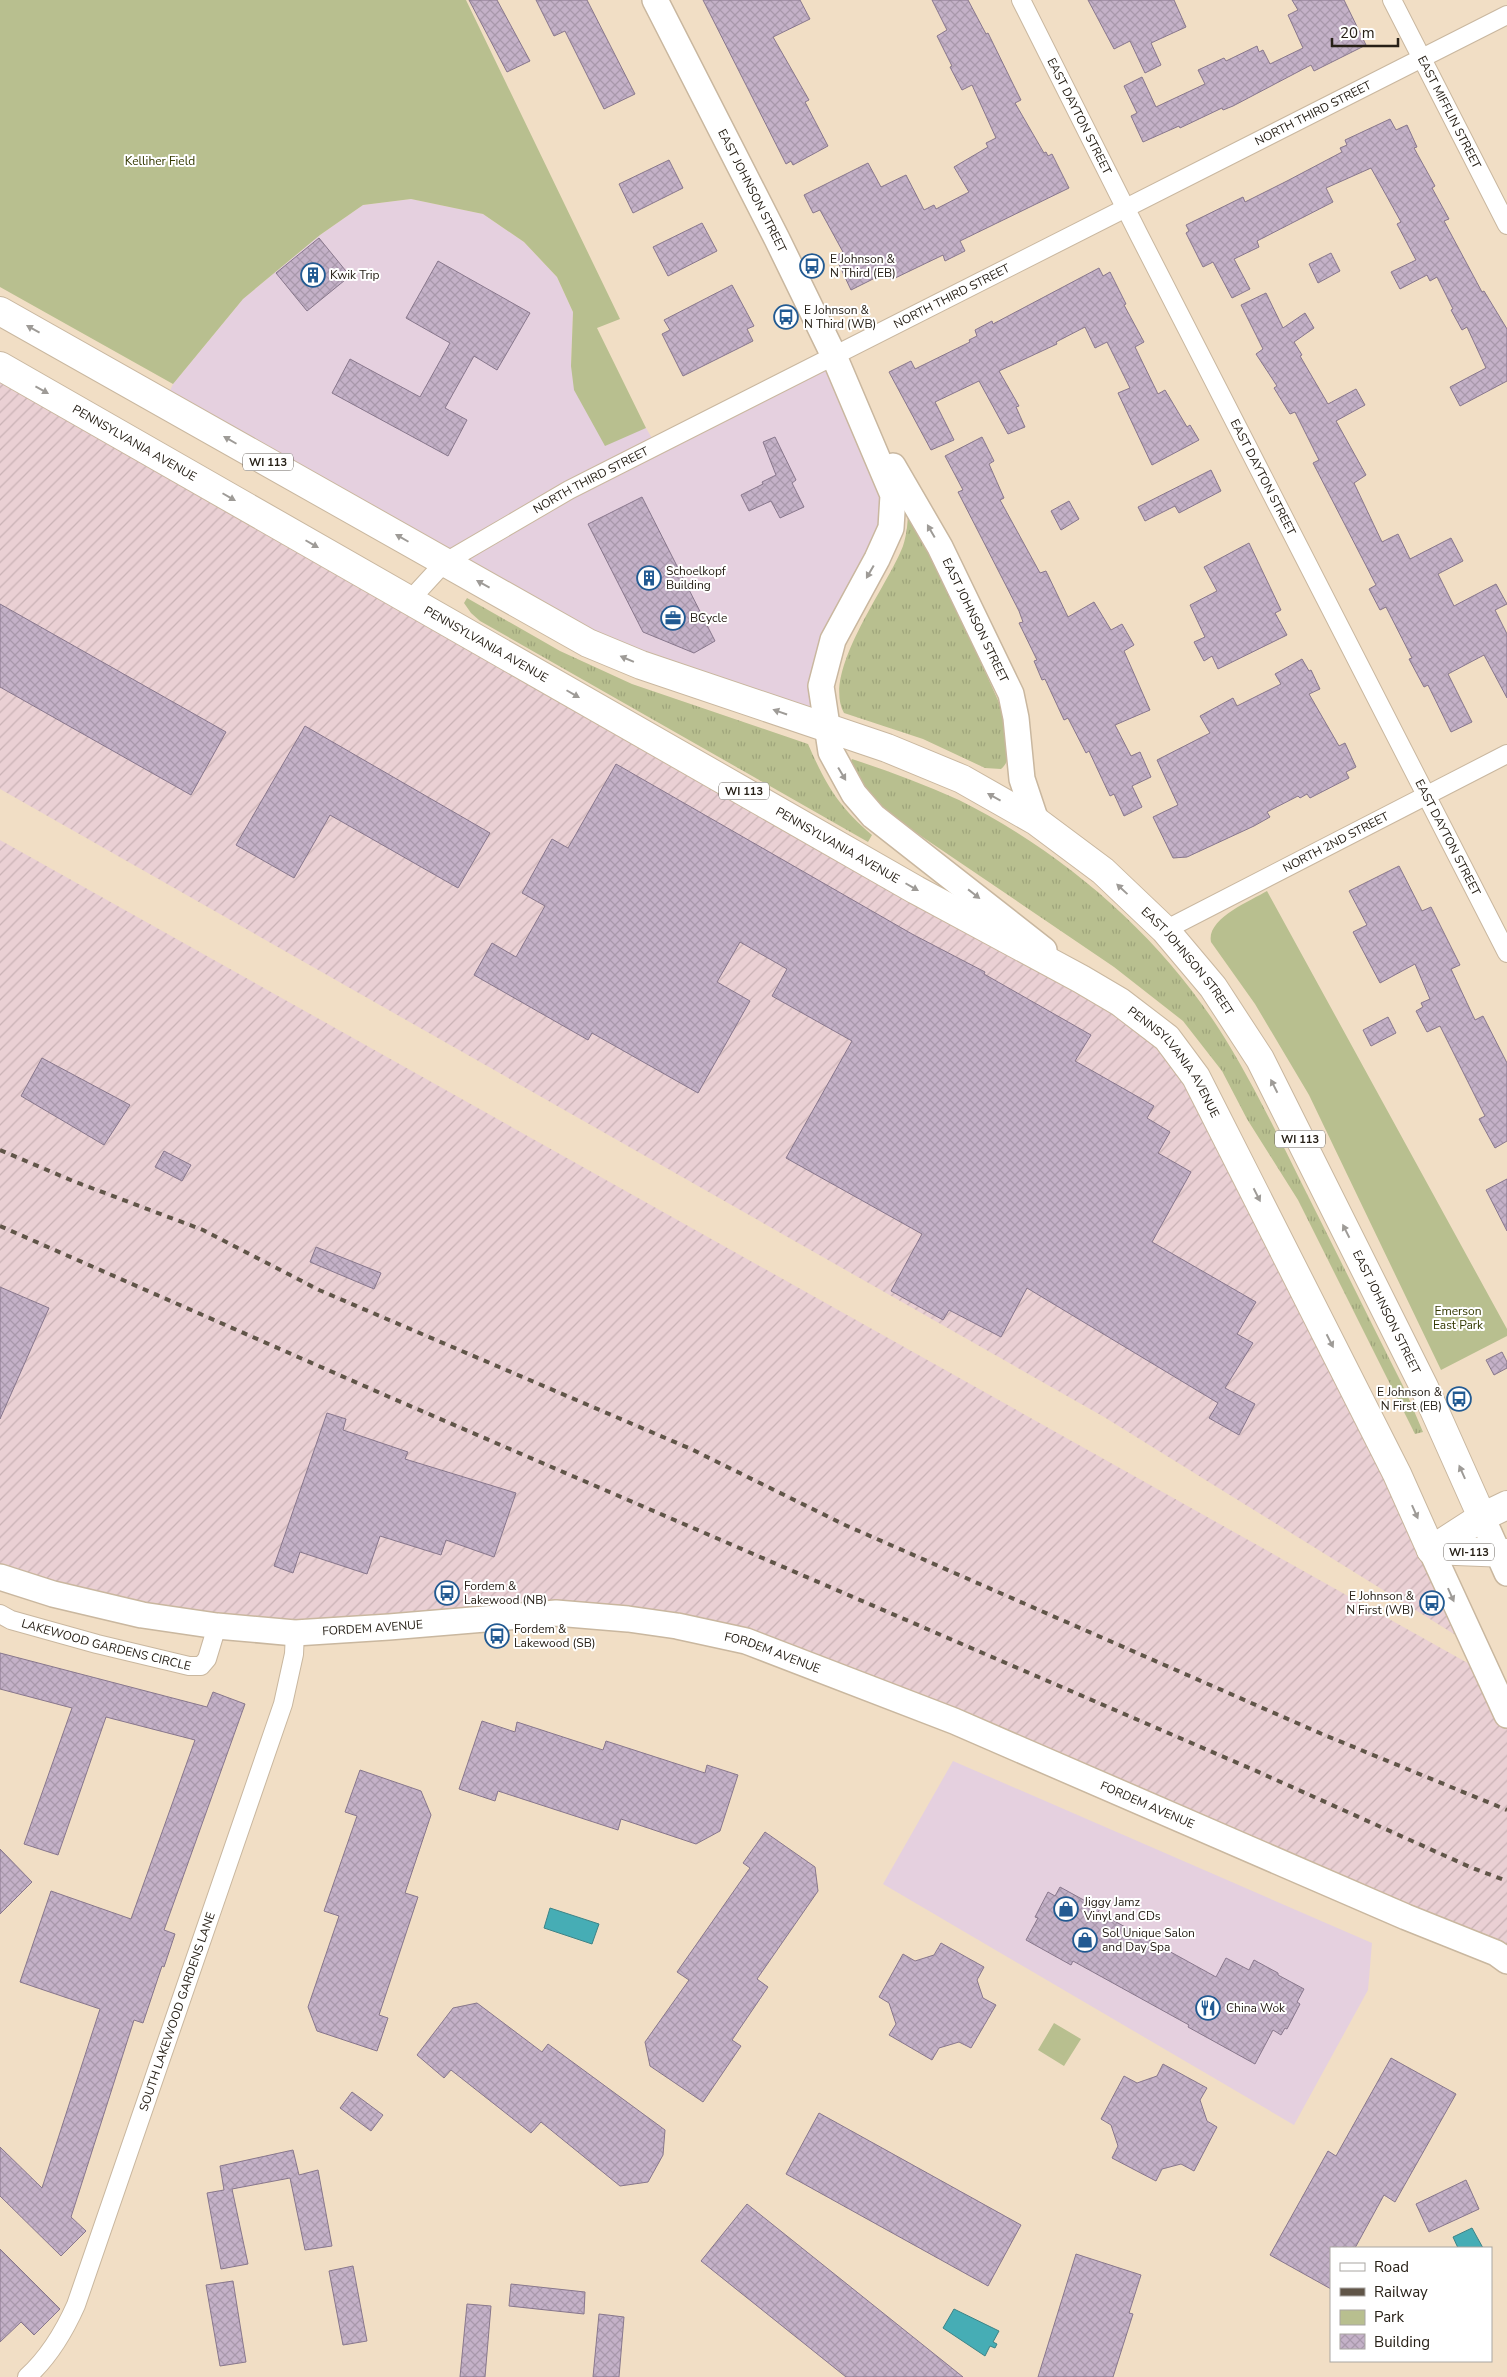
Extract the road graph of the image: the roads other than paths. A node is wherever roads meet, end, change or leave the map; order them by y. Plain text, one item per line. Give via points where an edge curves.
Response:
1 (654, 0) edge
2 (1021, 0) edge
3 (1392, 0) edge
4 (1507, 15) edge
5 (1422, 59) junction
6 (1126, 208) junction
7 (1507, 225) edge
8 (0, 311) edge
9 (834, 356) junction
10 (0, 366) edge
11 (846, 382) junction
12 (444, 563) junction
13 (410, 600) junction
14 (826, 728) junction
15 (1507, 754) edge
16 (1427, 795) junction
17 (1036, 821) junction
18 (1165, 930) junction
19 (1507, 953) edge
20 (1081, 979) junction
21 (1507, 1505) edge
22 (1482, 1517) junction
23 (1432, 1550) junction
24 (1505, 1560) edge
25 (1, 1582) edge
26 (0, 1614) edge
27 (217, 1626) junction
28 (295, 1633) junction
29 (1507, 1715) edge
30 (1503, 1956) edge
31 (27, 2377) edge

1 - 9 street, EAST JOHNSON STREET
2 - 6 street, EAST DAYTON STREET
3 - 5 street, EAST MIFFLIN STREET
4 - 5 street, NORTH THIRD STREET
5 - 6 street, NORTH THIRD STREET
5 - 7 street, EAST MIFFLIN STREET
6 - 9 street, NORTH THIRD STREET
6 - 16 street, EAST DAYTON STREET
12 -> 8 main road, WI 113
9 - 11 street, EAST JOHNSON STREET
9 - 12 street, NORTH THIRD STREET via 569,490
10 -> 13 main road, PENNSYLVANIA AVENUE / WI 113
11 -> 14 street, EAST JOHNSON STREET via 893,495 891,528 833,640 821,686
17 -> 11 street, EAST JOHNSON STREET via 1022,779 1011,694 940,547
12 - 13 street, NORTH THIRD STREET
14 -> 12 main road, WI 113 via 641,665 588,643
13 -> 20 main road, PENNSYLVANIA AVENUE / WI 113 via 916,890
17 -> 14 main road, WI 113 via 962,779 887,748
14 -> 20 street, EAST JOHNSON STREET via 837,765 854,794 873,816
15 - 16 street, NORTH 2ND STREET
16 - 18 street, NORTH 2ND STREET
16 - 19 street, EAST DAYTON STREET
18 -> 17 main road, EAST JOHNSON STREET / WI 113 via 1103,871
22 -> 18 main road, EAST JOHNSON STREET / WI 113 via 1424,1387 1260,1059 1213,987
20 -> 23 main road, PENNSYLVANIA AVENUE / WI 113 via 1120,1002 1166,1038 1196,1077 1397,1474
21 - 22 main road
22 - 23 main road
22 - 24 street, EAST JOHNSON STREET
23 - 24 main road, WI-113
23 -> 29 street
25 - 27 street, FORDEM AVENUE via 142,1615
26 - 27 street, LAKEWOOD GARDENS CIRCLE via 96,1644 189,1666 201,1666 207,1659
27 - 28 street, FORDEM AVENUE
28 - 30 street, FORDEM AVENUE via 556,1613 677,1626 746,1641 954,1722
28 - 31 street, SOUTH LAKEWOOD GARDENS LANE via 294,1654 283,1704 76,2305 52,2350

